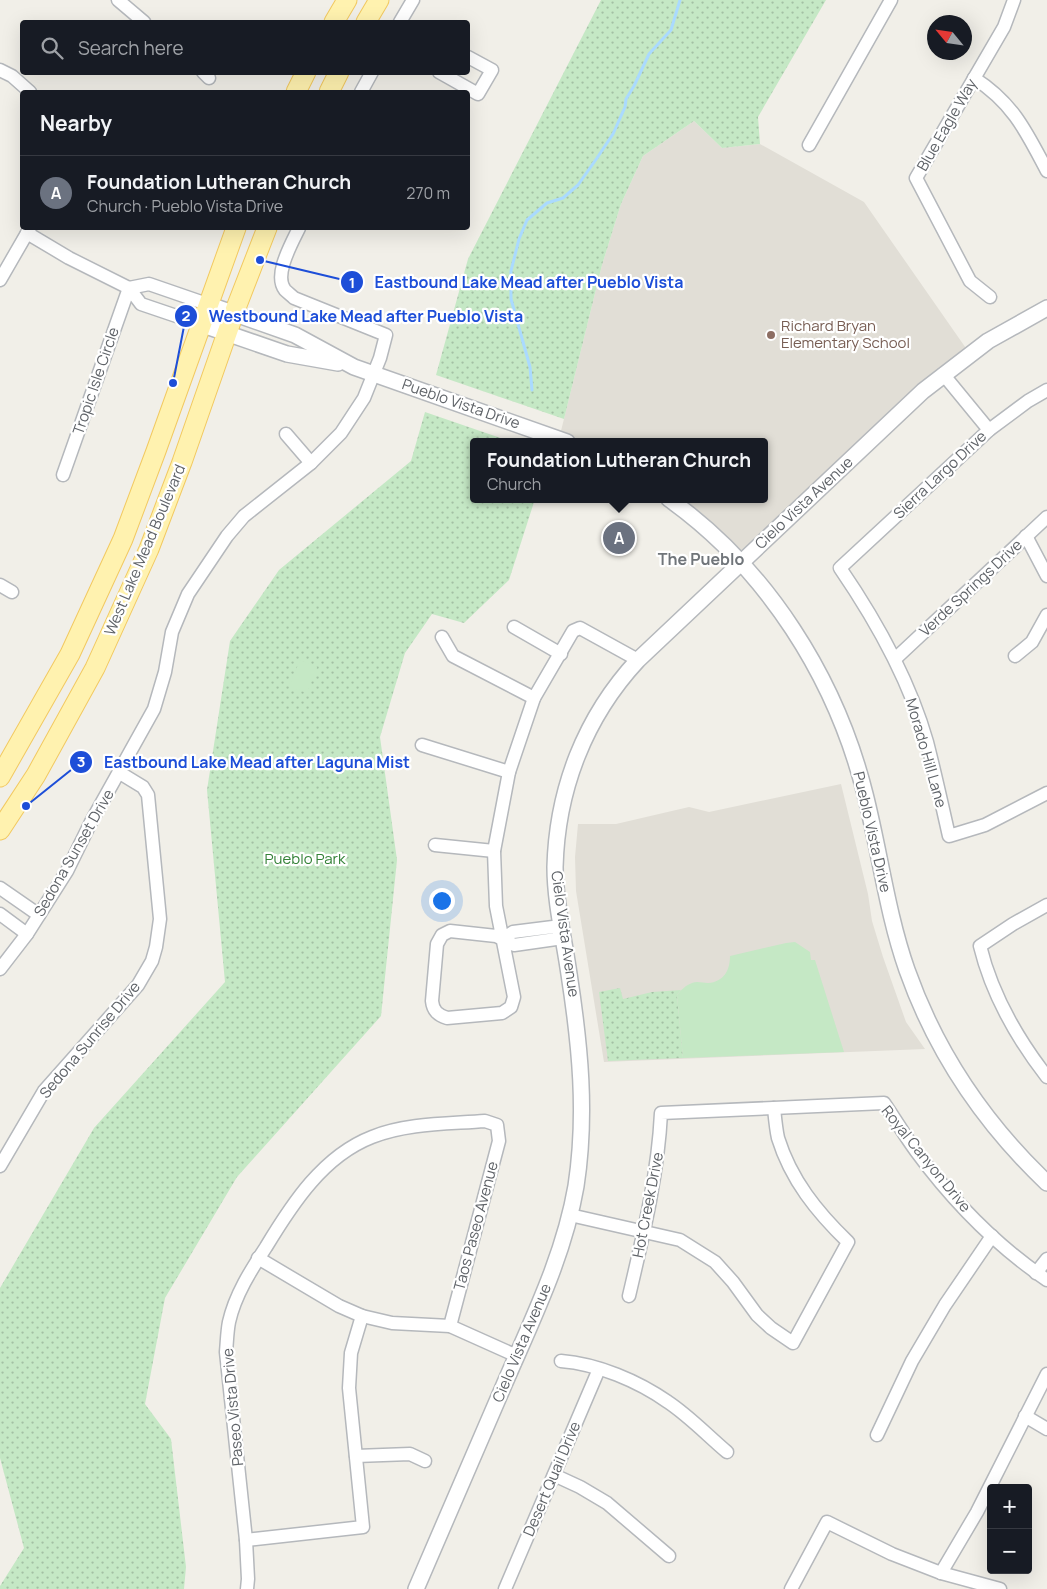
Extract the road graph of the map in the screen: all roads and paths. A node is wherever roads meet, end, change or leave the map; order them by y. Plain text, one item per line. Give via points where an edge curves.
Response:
1 (118, 0) edge
2 (347, 0) edge
3 (379, 0) edge
4 (413, 0) edge
5 (892, 0) edge
6 (1014, 0) edge
7 (142, 20) edge
8 (335, 20) edge
9 (367, 20) edge
10 (401, 20) edge
11 (470, 58) edge
12 (0, 70) edge
13 (304, 75) edge
14 (338, 75) edge
15 (370, 75) edge
16 (444, 75) edge
17 (974, 78) junction
18 (28, 90) edge
19 (297, 90) edge
20 (330, 90) edge
21 (363, 90) edge
22 (809, 145) dead end
23 (1047, 171) edge
24 (28, 230) edge
25 (235, 230) edge
26 (266, 230) edge
27 (297, 230) edge
28 (0, 280) edge
29 (129, 288) junction
30 (990, 297) dead end
31 (207, 304) junction
32 (1047, 308) edge
33 (234, 313) junction
34 (200, 324) junction
35 (227, 333) junction
36 (354, 367) junction
37 (373, 374) junction
38 (943, 374) junction
39 (1047, 390) edge
40 (989, 430) junction
41 (286, 434) dead end
42 (556, 438) edge
43 (311, 463) junction
44 (64, 475) dead end
45 (674, 503) edge
46 (1047, 517) edge
47 (1026, 536) junction
48 (740, 563) junction
49 (840, 568) joint
50 (1047, 576) edge
51 (0, 585) edge
52 (12, 592) dead end
53 (1047, 615) edge
54 (514, 627) dead end
55 (442, 637) dead end
56 (561, 654) junction
57 (1015, 656) dead end
58 (895, 659) junction
59 (638, 660) junction
60 (534, 698) junction
61 (422, 745) dead end
62 (120, 772) junction
63 (509, 772) junction
64 (0, 777) edge
65 (1047, 793) edge
66 (0, 830) edge
67 (435, 845) dead end
68 (494, 851) junction
69 (0, 888) edge
70 (1047, 905) edge
71 (0, 914) edge
72 (39, 915) junction
73 (563, 931) junction
74 (27, 934) junction
75 (502, 939) junction
76 (0, 969) edge
77 (1047, 1077) edge
78 (774, 1108) junction
79 (661, 1113) joint
80 (498, 1126) joint
81 (0, 1166) edge
82 (1047, 1183) edge
83 (570, 1215) junction
84 (644, 1231) junction
85 (992, 1236) junction
86 (258, 1258) junction
87 (1047, 1259) edge
88 (1042, 1277) edge
89 (629, 1296) dead end
90 (362, 1316) junction
91 (450, 1326) junction
92 (517, 1356) junction
93 (561, 1361) dead end
94 (599, 1369) junction
95 (1047, 1374) edge
96 (1025, 1416) junction
97 (1047, 1429) edge
98 (877, 1435) dead end
99 (727, 1452) dead end
100 (356, 1456) junction
101 (425, 1461) dead end
102 (554, 1476) junction
103 (246, 1540) junction
104 (669, 1556) dead end
105 (941, 1573) junction
106 (247, 1589) edge
107 (416, 1589) edge
108 (505, 1589) edge
109 (791, 1589) edge
110 (1000, 1589) edge

1 - 7 street
2 - 8 main road
3 - 9 main road
4 - 10 street
5 - 22 street
6 - 17 street, Blue Eagle Way via 1004,27
11 - 16 street via 492,70 478,94
12 - 18 street
13 - 19 main road
14 - 20 main road
15 - 21 street
17 - 23 street via 1009,107
17 - 30 street, Blue Eagle Way via 916,178 970,281
24 - 28 street
24 - 29 street, Pueblo Vista Drive via 70,258
25 - 31 main road, West Lake Mead Boulevard
26 - 33 main road, West Lake Mead Boulevard
27 - 37 street, Sedona Sunset Drive via 282,266 281,280 285,290 294,298 386,335
29 - 31 street, Pueblo Vista Drive via 149,284
29 - 34 street, Pueblo Vista Drive via 141,304
29 - 44 street, Tropic Isle Circle
31 - 33 street, Pueblo Vista Drive
31 - 34 main road, West Lake Mead Boulevard
32 - 38 street, Cielo Vista Avenue via 988,342
33 - 35 main road, West Lake Mead Boulevard
33 - 36 street, Pueblo Vista Drive via 295,335
34 - 35 street, Pueblo Vista Drive
34 - 64 main road, West Lake Mead Boulevard via 123,539 70,654
35 - 36 street, Pueblo Vista Drive via 287,354
35 - 66 main road, West Lake Mead Boulevard via 149,549 95,668 36,775
36 - 37 street, Pueblo Vista Drive
37 - 42 street, Pueblo Vista Drive
37 - 43 street, Sedona Sunset Drive via 364,398 346,426
38 - 40 street
38 - 48 street, Cielo Vista Avenue
39 - 40 street, Sierra Largo Drive
40 - 49 street, Sierra Largo Drive
41 - 43 street
43 - 62 street, Sedona Sunset Drive via 244,516 188,594 172,632 154,709
45 - 48 street, Pueblo Vista Drive
46 - 47 street, Verde Springs Drive
47 - 50 street
47 - 58 street, Verde Springs Drive
48 - 59 street, Cielo Vista Avenue
48 - 82 street, Pueblo Vista Drive via 798,638 838,713 866,795 900,948 929,1023 974,1101
49 - 58 street, Morado Hill Lane via 863,601
51 - 52 street
53 - 57 street via 1032,642
54 - 56 street
55 - 60 street via 453,656
56 - 59 street via 574,630 580,628
56 - 60 street
58 - 65 street, Morado Hill Lane via 926,741 949,836 985,826
59 - 73 street, Cielo Vista Avenue via 613,689 592,723 565,792 555,867
60 - 63 street
61 - 63 street
62 - 72 street, Sedona Sunset Drive via 67,871
62 - 81 street, Sedona Sunrise Drive via 143,787 148,795 160,919 152,961 138,985 54,1077
63 - 68 street
67 - 68 street
68 - 75 street via 496,906
69 - 72 street
70 - 77 street via 980,946 999,1003
71 - 74 street
72 - 74 street, Sedona Sunset Drive
73 - 75 street via 553,927 514,945
73 - 83 street, Cielo Vista Avenue via 576,1014 582,1088 579,1158
74 - 76 street, Sedona Sunset Drive
75 - 75 street via 514,997 511,1007 502,1013 447,1018 436,1013 432,1001 438,944 442,935 450,931
78 - 79 street, Royal Canyon Drive
78 - 84 street via 778,1137 800,1186 822,1216 848,1242 793,1343 757,1315 715,1262 680,1240
78 - 85 street, Royal Canyon Drive via 884,1103 916,1152
79 - 84 street, Hot Creek Drive
80 - 86 street, Paseo Vista Drive via 485,1121 397,1129 371,1137 347,1150 326,1167 292,1204
80 - 91 street, Taos Paseo Avenue via 498,1141
83 - 84 street
83 - 92 street, Cielo Vista Avenue via 556,1262
84 - 89 street, Hot Creek Drive
85 - 88 street, Royal Canyon Drive
85 - 98 street via 912,1361
86 - 90 street
86 - 103 street, Paseo Vista Drive via 232,1313 226,1352
87 - 88 street
90 - 91 street via 392,1323
90 - 100 street via 351,1353 349,1388
91 - 92 street
92 - 107 street, Cielo Vista Avenue
93 - 94 street via 578,1362
94 - 99 street via 642,1386 669,1402
94 - 102 street, Desert Quail Drive
95 - 96 street
96 - 97 street
96 - 105 street via 977,1512
100 - 101 street via 410,1454
100 - 103 street via 363,1527
102 - 104 street via 607,1503
102 - 108 street, Desert Quail Drive
103 - 106 street, Paseo Vista Drive
105 - 109 street via 892,1554 827,1522
105 - 110 street

